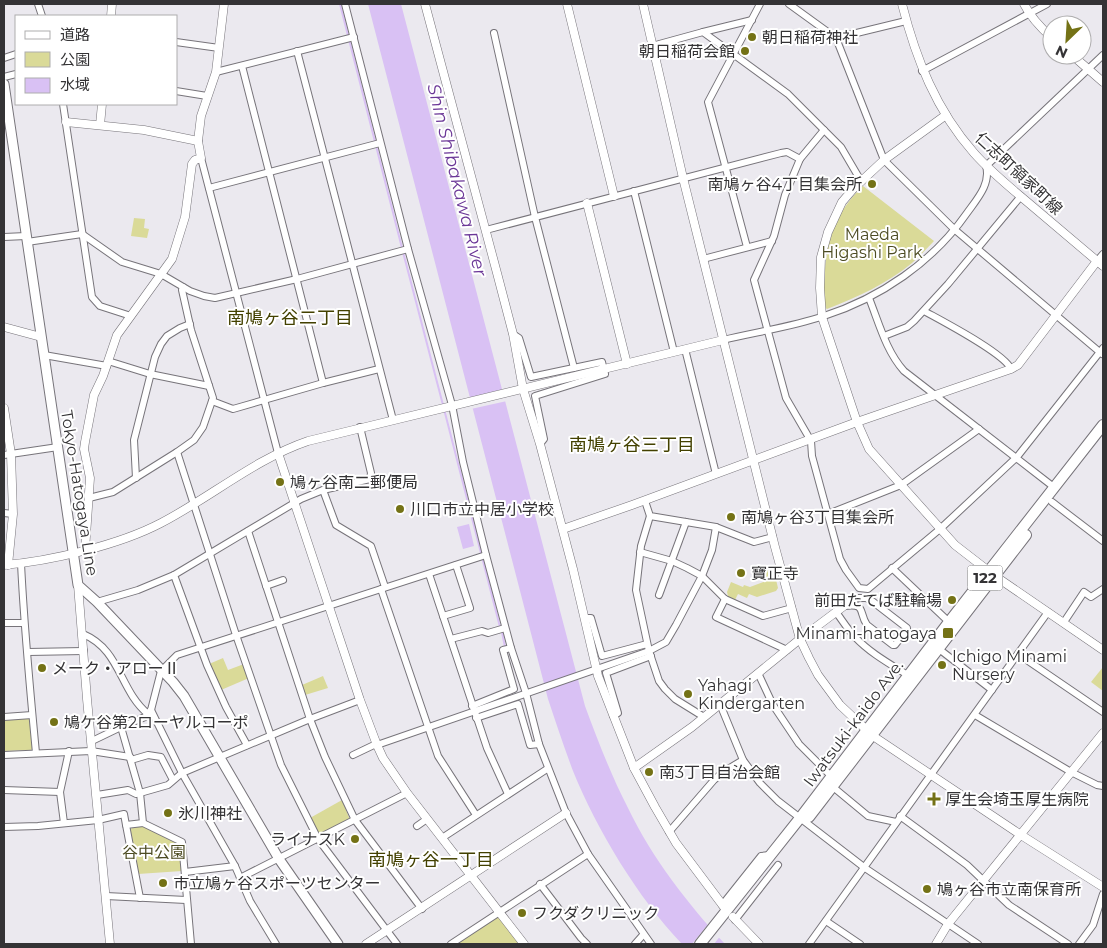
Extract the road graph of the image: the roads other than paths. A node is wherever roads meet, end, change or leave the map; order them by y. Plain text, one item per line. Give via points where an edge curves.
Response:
1 (224, 4) edge
2 (345, 4) edge
3 (425, 4) edge
4 (567, 4) edge
5 (642, 4) edge
6 (760, 4) edge
7 (789, 4) edge
8 (902, 4) edge
9 (1024, 4) edge
10 (1047, 4) edge
11 (1029, 14) junction
12 (752, 20) junction
13 (906, 21) junction
14 (1042, 28) edge
15 (703, 32) junction
16 (494, 33) dead end
17 (354, 37) junction
18 (836, 38) junction
19 (178, 42) edge
20 (652, 46) junction
21 (219, 48) junction
22 (297, 51) junction
23 (733, 54) junction
24 (1103, 55) edge
25 (1083, 65) edge
26 (242, 66) junction
27 (1088, 69) junction
28 (922, 71) junction
29 (216, 72) junction
30 (1103, 82) edge
31 (4, 84) edge
32 (178, 91) edge
33 (207, 96) junction
34 (63, 105) edge
35 (102, 105) edge
36 (946, 115) junction
37 (66, 122) junction
38 (100, 124) junction
39 (824, 130) junction
40 (198, 141) junction
41 (380, 143) junction
42 (324, 157) junction
43 (201, 158) junction
44 (800, 159) junction
45 (884, 160) junction
46 (986, 166) junction
47 (725, 168) junction
48 (268, 171) junction
49 (683, 178) junction
50 (861, 181) junction
51 (209, 188) junction
52 (634, 191) junction
53 (614, 196) junction
54 (1021, 196) junction
55 (587, 203) junction
56 (535, 217) junction
57 (954, 229) junction
58 (486, 230) junction
59 (82, 234) junction
60 (4, 237) edge
61 (27, 239) junction
62 (772, 241) junction
63 (747, 247) junction
64 (978, 248) junction
65 (408, 249) junction
66 (1103, 254) edge
67 (702, 259) junction
68 (352, 264) junction
69 (1100, 264) edge
70 (161, 274) junction
71 (297, 279) junction
72 (184, 287) junction
73 (237, 294) junction
74 (869, 298) junction
75 (924, 311) junction
76 (1056, 315) junction
77 (131, 316) junction
78 (822, 317) junction
79 (190, 324) junction
80 (4, 327) edge
81 (767, 330) junction
82 (513, 334) junction
83 (884, 336) junction
84 (41, 337) junction
85 (723, 340) junction
86 (685, 350) junction
87 (674, 352) junction
88 (1102, 352) edge
89 (44, 355) junction
90 (108, 364) junction
91 (627, 364) junction
92 (574, 368) junction
93 (604, 369) junction
94 (1011, 369) junction
95 (379, 370) junction
96 (150, 374) junction
97 (323, 383) junction
98 (209, 386) junction
99 (521, 389) junction
100 (934, 395) junction
101 (264, 399) junction
102 (212, 401) junction
103 (454, 405) junction
104 (4, 408) edge
105 (393, 420) junction
106 (857, 422) junction
107 (1103, 425) edge
108 (360, 427) junction
109 (979, 429) junction
110 (1103, 436) edge
111 (810, 440) junction
112 (540, 444) junction
113 (58, 448) junction
114 (177, 452) junction
115 (278, 453) junction
116 (7, 454) edge
117 (1017, 457) junction
118 (754, 460) junction
119 (716, 474) junction
120 (136, 478) junction
121 (901, 485) junction
122 (1055, 488) junction
123 (324, 490) junction
124 (89, 498) junction
125 (645, 500) junction
126 (1052, 502) junction
127 (295, 503) junction
128 (193, 504) junction
129 (4, 513) edge
130 (13, 514) junction
131 (828, 514) junction
132 (650, 516) junction
133 (686, 522) junction
134 (716, 527) junction
135 (563, 529) junction
136 (940, 529) junction
137 (248, 531) junction
138 (773, 537) junction
139 (1103, 542) edge
140 (85, 550) junction
141 (640, 552) junction
142 (72, 553) junction
143 (210, 554) junction
144 (486, 555) junction
145 (672, 561) junction
146 (21, 563) junction
147 (456, 564) junction
148 (6, 565) edge
149 (892, 568) junction
150 (993, 573) junction
151 (429, 574) junction
152 (174, 575) junction
153 (702, 576) junction
154 (283, 580) dead end
155 (78, 585) junction
156 (266, 586) junction
157 (383, 588) junction
158 (1103, 589) edge
159 (659, 595) dead end
160 (725, 599) junction
161 (872, 601) junction
162 (97, 602) junction
163 (328, 606) junction
164 (844, 606) junction
165 (792, 608) junction
166 (862, 609) junction
167 (836, 612) junction
168 (1048, 612) junction
169 (443, 616) junction
170 (585, 618) junction
171 (24, 622) junction
172 (277, 622) junction
173 (949, 622) junction
174 (1064, 622) junction
175 (4, 623) edge
176 (505, 628) junction
177 (83, 634) junction
178 (236, 635) junction
179 (451, 639) junction
180 (800, 639) junction
181 (200, 647) junction
182 (511, 648) junction
183 (939, 649) junction
184 (649, 650) junction
185 (787, 650) junction
186 (1103, 650) edge
187 (84, 651) junction
188 (28, 652) junction
189 (1018, 654) junction
190 (595, 668) junction
191 (161, 671) junction
192 (758, 673) junction
193 (909, 676) junction
194 (992, 690) junction
195 (526, 693) junction
196 (360, 700) junction
197 (720, 704) junction
198 (474, 711) junction
199 (149, 712) junction
200 (1103, 712) edge
201 (32, 715) junction
202 (975, 715) junction
203 (613, 716) junction
204 (4, 717) edge
205 (704, 717) junction
206 (310, 719) junction
207 (121, 727) junction
208 (427, 728) junction
209 (1103, 732) edge
210 (870, 733) junction
211 (270, 736) junction
212 (92, 741) junction
213 (376, 744) junction
214 (539, 744) junction
215 (247, 746) junction
216 (69, 751) junction
217 (92, 751) junction
218 (36, 753) junction
219 (4, 755) edge
220 (354, 755) dead end
221 (220, 758) junction
222 (131, 759) junction
223 (742, 760) junction
224 (634, 768) junction
225 (548, 769) junction
226 (1071, 772) junction
227 (182, 773) junction
228 (931, 775) junction
229 (173, 780) junction
230 (832, 782) junction
231 (1103, 786) edge
232 (4, 790) edge
233 (60, 792) junction
234 (140, 793) junction
235 (407, 793) junction
236 (508, 794) junction
237 (97, 795) junction
238 (566, 813) junction
239 (476, 815) junction
240 (427, 819) junction
241 (898, 819) junction
242 (98, 820) junction
243 (355, 820) junction
244 (803, 820) junction
245 (64, 823) junction
246 (143, 823) junction
247 (126, 825) junction
248 (417, 826) dead end
249 (4, 827) edge
250 (669, 832) junction
251 (1021, 834) junction
252 (442, 838) junction
253 (318, 839) junction
254 (588, 854) junction
255 (280, 860) junction
256 (778, 865) dead end
257 (235, 866) junction
258 (864, 868) junction
259 (185, 872) junction
260 (471, 876) junction
261 (240, 878) junction
262 (984, 881) junction
263 (540, 884) junction
264 (1103, 887) edge
265 (1103, 894) edge
266 (106, 896) junction
267 (140, 898) junction
268 (186, 900) junction
269 (422, 908) junction
270 (499, 912) junction
271 (727, 914) junction
272 (826, 921) junction
273 (948, 924) junction
274 (386, 930) junction
275 (643, 934) junction
276 (274, 943) edge
277 (110, 944) edge
278 (191, 944) edge
279 (338, 944) edge
280 (366, 944) edge
281 (397, 944) edge
282 (451, 944) edge
283 (524, 944) edge
284 (587, 944) edge
285 (635, 944) edge
286 (651, 944) edge
287 (700, 944) edge
288 (707, 944) edge
289 (759, 944) edge
290 (809, 944) edge
291 (860, 944) edge
292 (936, 944) edge
293 (978, 944) edge
294 (1068, 944) edge
295 (1079, 944) edge

1 - 21 street
2 - 17 street
3 - 58 street
4 - 53 street
5 - 20 street
6 - 12 street
7 - 18 street
8 - 13 street, 仁志町領家町線
9 - 11 street
10 - 11 street
11 - 14 street
11 - 28 street
12 - 15 street
12 - 23 street
13 - 18 street
13 - 28 street, 仁志町領家町線
15 - 20 street
15 - 23 street
16 - 56 street
17 - 22 street
17 - 41 street
18 - 45 street
19 - 21 street
20 - 49 street
21 - 29 street
22 - 26 street
22 - 42 street
23 - 39 street via 788,94
23 - 47 street via 708,102
24 - 27 street
25 - 27 street
26 - 29 street
26 - 48 street
27 - 30 street
27 - 46 street
28 - 36 street, 仁志町領家町線
29 - 33 street
31 - 61 main road, Tokyo-Hatogaya Line
32 - 33 street
33 - 40 street
34 - 37 street
35 - 38 street
36 - 45 street
36 - 46 street, 仁志町領家町線
37 - 38 street
37 - 59 street
38 - 40 street
39 - 44 street
39 - 50 street via 841,147
40 - 43 street
41 - 42 street
41 - 65 street
42 - 48 street
42 - 68 street
43 - 51 street
43 - 70 street via 193,162 185,216 172,259
44 - 47 street via 787,152
44 - 62 street via 784,195
45 - 50 street
45 - 57 street
46 - 54 street, 仁志町領家町線
46 - 57 street via 988,178 985,186
47 - 49 street
47 - 63 street
48 - 51 street
48 - 71 street
49 - 52 street
49 - 67 street
50 - 78 street via 842,202 823,247 820,280
51 - 73 street
52 - 53 street
52 - 87 street
53 - 55 street
54 - 64 street
54 - 69 street, 仁志町領家町線
55 - 56 street
55 - 91 street
56 - 58 street
56 - 92 street
57 - 64 street
57 - 74 street via 921,263
58 - 82 street
59 - 61 street
59 - 70 street via 122,262
59 - 77 street via 92,297 100,306
60 - 61 street
61 - 84 main road, Tokyo-Hatogaya Line
62 - 63 street
62 - 81 street via 754,280
63 - 67 street
64 - 75 street
64 - 76 street
65 - 68 street
65 - 103 street
66 - 69 street
67 - 85 street
68 - 71 street
68 - 95 street
69 - 76 street
70 - 72 street
70 - 77 street
71 - 73 street
71 - 97 street
72 - 73 street via 209,297
72 - 79 street
73 - 101 street
74 - 78 street
74 - 83 street
75 - 83 street via 907,327
75 - 94 street via 981,344 1008,363
76 - 88 street
76 - 94 street via 1018,365
77 - 90 street via 117,335
78 - 81 street
78 - 106 street
79 - 96 street via 171,332 160,344
79 - 98 street
80 - 84 street
81 - 85 street
81 - 111 street via 786,398
82 - 92 street via 519,338 531,377
82 - 99 street
83 - 100 street via 896,362
84 - 89 main road, Tokyo-Hatogaya Line
85 - 86 street
85 - 118 street
86 - 87 street
86 - 119 street
87 - 91 street
88 - 117 street
89 - 90 street
89 - 113 main road, Tokyo-Hatogaya Line
90 - 96 street
90 - 124 street via 94,395 85,435
91 - 93 street
92 - 93 street via 602,362
93 - 99 street
93 - 112 street via 605,374 535,396 544,439
94 - 100 street
95 - 97 street
95 - 105 street
96 - 98 street
96 - 120 street via 134,440
97 - 101 street
98 - 102 street
99 - 103 street
99 - 112 street
100 - 106 street
100 - 109 street
101 - 102 street via 233,409
101 - 115 street
102 - 114 street via 198,436
103 - 105 street
103 - 144 street via 463,462
104 - 116 street
105 - 108 street
106 - 111 street
106 - 121 street via 869,449
107 - 122 highway, Iwatsuki-kaido Ave. / 122
108 - 115 street
108 - 123 street via 371,477
109 - 117 street
109 - 121 street
110 - 126 highway, Iwatsuki-kaido Ave. / 122
111 - 118 street
111 - 131 street
112 - 135 street
113 - 116 street
113 - 142 main road, Tokyo-Hatogaya Line
114 - 120 street
114 - 128 street
115 - 127 street
115 - 128 street
116 - 130 street
117 - 122 street
117 - 136 street
118 - 119 street
118 - 138 street
119 - 125 street
120 - 124 street via 113,492
121 - 131 street
121 - 136 street
122 - 150 highway, Iwatsuki-kaido Ave. / 122
123 - 127 street
123 - 157 street via 336,525 371,546
124 - 140 street
125 - 132 street
125 - 135 street
126 - 139 street
126 - 150 highway, Iwatsuki-kaido Ave. / 122
127 - 137 street
127 - 163 street
128 - 140 street via 144,531
128 - 143 street
129 - 130 street
130 - 148 street
131 - 149 street via 840,559 859,588 868,589
132 - 133 street
132 - 141 street
133 - 134 street
133 - 145 street
134 - 138 street via 754,542
134 - 153 street
135 - 170 street
136 - 149 street
136 - 150 street via 955,545
137 - 143 street
137 - 156 street
138 - 165 street
140 - 142 street
141 - 145 street
141 - 184 street via 636,590
142 - 146 street
142 - 155 main road, Tokyo-Hatogaya Line
143 - 152 street
143 - 178 street
144 - 147 street
144 - 176 street
145 - 153 street
145 - 159 street
146 - 148 street
146 - 171 street
147 - 151 street
147 - 169 street via 470,608
149 - 173 street
150 - 168 street
150 - 173 highway, Iwatsuki-kaido Ave. / 122
150 - 183 highway, Iwatsuki-kaido Ave. / 122
151 - 157 street
151 - 169 street
152 - 162 street
152 - 181 street
153 - 160 street
153 - 184 street via 666,642
154 - 156 street
155 - 162 main road, Tokyo-Hatogaya Line
155 - 177 street
156 - 172 street
157 - 163 street
157 - 208 street
158 - 174 street via 1091,597 1084,592
160 - 165 street via 763,616
160 - 185 street via 716,617
161 - 164 street via 855,598
161 - 166 street
161 - 166 street via 907,628 895,645 867,625
162 - 191 main road, Tokyo-Hatogaya Line
163 - 172 street
163 - 196 street
164 - 166 street
164 - 167 street
165 - 180 street
167 - 180 street
167 - 193 street via 861,643
168 - 174 street
168 - 189 street
169 - 179 street
170 - 184 street via 591,618 602,656
170 - 190 street
171 - 175 street
171 - 188 street
172 - 178 street
172 - 206 street
173 - 193 highway, Iwatsuki-kaido Ave. / 122
174 - 186 street
176 - 179 street via 488,633 482,630
176 - 182 street
177 - 187 street
177 - 199 street via 107,651 136,702
178 - 181 street
178 - 211 street
179 - 198 street
180 - 185 street
180 - 210 street via 828,689
181 - 191 street via 177,655
181 - 215 street
182 - 195 street
182 - 198 street via 503,650 514,689
183 - 194 street
183 - 210 highway, Iwatsuki-kaido Ave. / 122
184 - 190 street
184 - 203 street via 606,673 618,713
184 - 205 street via 665,689 674,699
185 - 192 street
187 - 188 street
187 - 212 street
188 - 201 street
189 - 194 street
189 - 200 street
190 - 195 street
190 - 203 street
191 - 199 street
191 - 221 main road, Tokyo-Hatogaya Line via 184,696
192 - 197 street
192 - 230 street via 773,705 799,744
193 - 210 highway, Iwatsuki-kaido Ave. / 122
194 - 202 street
195 - 198 street
195 - 214 street
196 - 206 street
196 - 213 street
197 - 205 street
197 - 223 street
198 - 208 street
198 - 214 street via 518,704 530,745
198 - 236 street
199 - 207 street via 145,717
199 - 227 street
201 - 204 street
201 - 218 street
202 - 226 street
202 - 228 street
203 - 224 street
205 - 224 street
206 - 211 street
206 - 243 street via 324,757
207 - 212 street
207 - 222 street
208 - 213 street
208 - 239 street via 441,762
209 - 226 street
210 - 228 street
210 - 230 highway, Iwatsuki-kaido Ave. / 122
211 - 215 street
211 - 253 street via 281,766
212 - 217 street
213 - 220 street
213 - 235 street
214 - 225 street
215 - 221 street
216 - 217 street
216 - 218 street
216 - 233 street
217 - 222 street
217 - 237 street
218 - 219 street
221 - 227 street
221 - 255 main road, Tokyo-Hatogaya Line
222 - 229 street via 148,755 161,757
222 - 234 street
223 - 244 street via 778,802
223 - 250 street via 714,780
224 - 250 street
225 - 236 street
225 - 238 street
226 - 231 street
226 - 251 street
227 - 229 street
227 - 257 street
228 - 241 street
228 - 251 street
229 - 234 street via 168,785
230 - 241 street via 868,816
230 - 244 highway, Iwatsuki-kaido Ave. / 122
232 - 233 street
233 - 245 street
234 - 237 street via 128,790
234 - 246 street
235 - 240 street
235 - 243 street
236 - 239 street
237 - 242 street
238 - 254 street
238 - 260 street
239 - 252 street
240 - 248 street
240 - 252 street
241 - 258 street
241 - 262 street via 968,865
242 - 245 street
242 - 247 street via 124,814
242 - 266 street
243 - 253 street
243 - 269 street
244 - 258 street
244 - 271 highway, Iwatsuki-kaido Ave. / 122
244 - 271 highway, Iwatsuki-kaido Ave. / 122 via 766,856
245 - 249 street
246 - 247 street
246 - 259 street via 182,842
247 - 267 street
250 - 271 street
251 - 262 street
251 - 264 street
252 - 260 street
253 - 255 street
253 - 274 street
254 - 263 street
254 - 275 street
255 - 261 street
255 - 279 main road, Tokyo-Hatogaya Line
256 - 271 street
257 - 259 street
257 - 261 street
258 - 272 street
258 - 273 street
259 - 268 street
260 - 269 street
260 - 270 street
261 - 276 street
262 - 273 street
262 - 294 street via 1009,905
263 - 270 street
263 - 284 street
265 - 295 street via 1092,925
266 - 267 street
266 - 277 street
267 - 268 street
268 - 278 street
269 - 274 street
270 - 282 street
270 - 283 street
271 - 287 highway, Iwatsuki-kaido Ave. / 122
271 - 288 highway, Iwatsuki-kaido Ave. / 122
271 - 289 street
272 - 290 street
272 - 291 street
273 - 292 street
273 - 293 street
274 - 280 street
274 - 281 street
275 - 285 street
275 - 286 street

